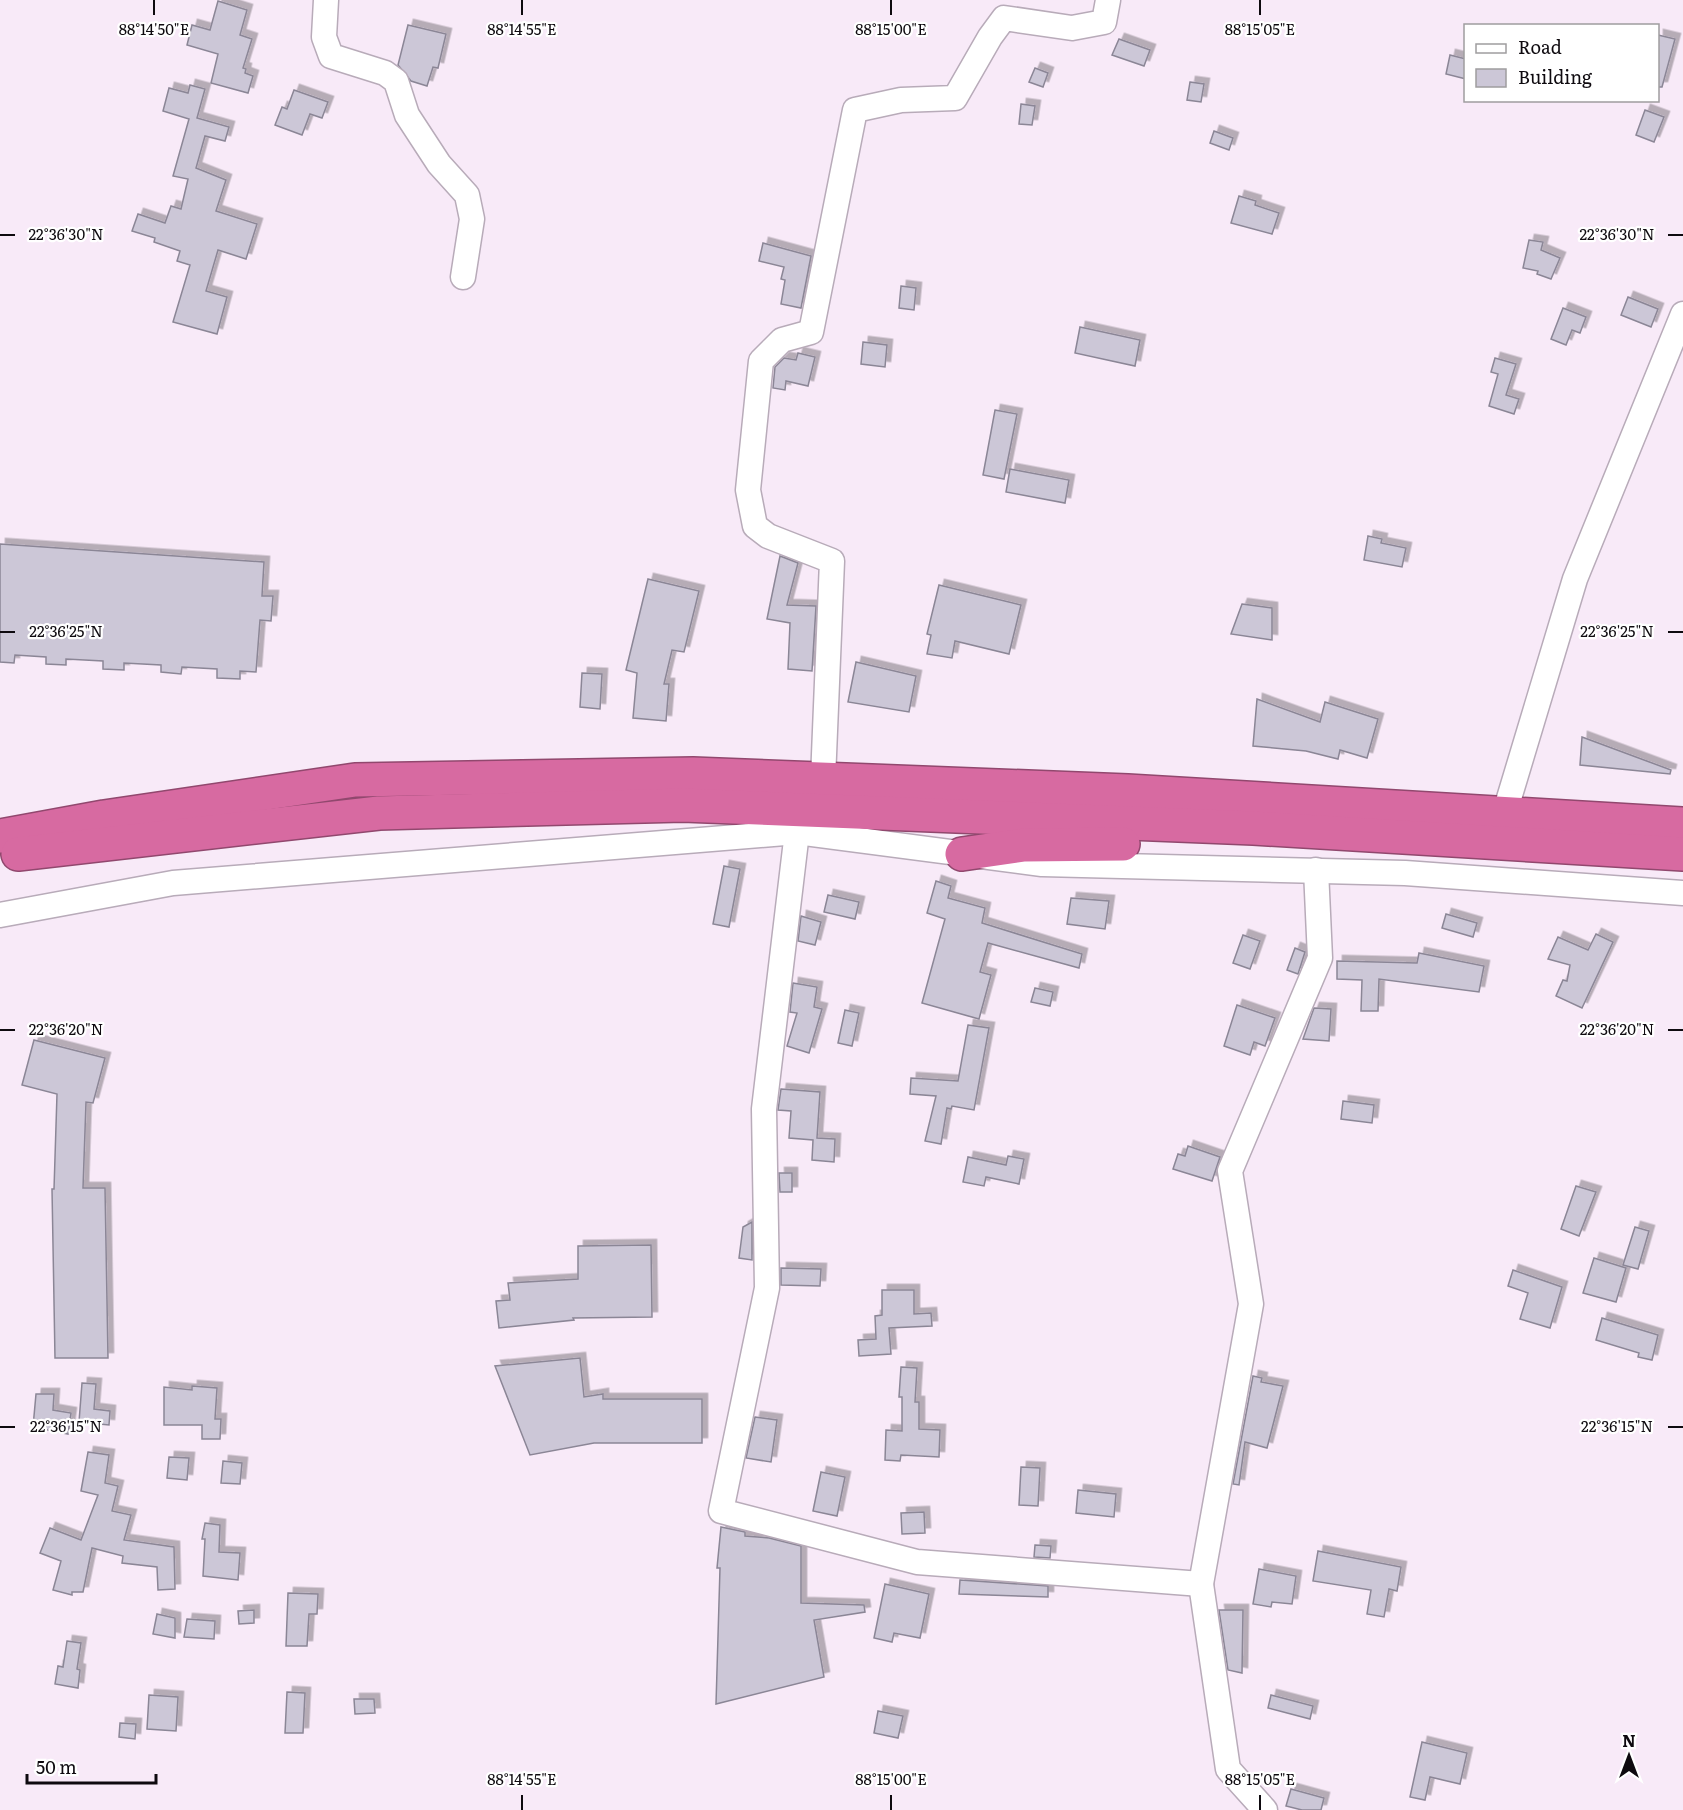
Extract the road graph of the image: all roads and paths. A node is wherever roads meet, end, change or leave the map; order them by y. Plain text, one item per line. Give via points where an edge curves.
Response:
1 (326, 0) edge
2 (1108, 0) edge
3 (464, 277) dead end
4 (1683, 314) edge
5 (823, 779) junction
6 (1504, 815) junction
7 (1683, 824) edge
8 (1253, 828) junction
9 (796, 832) junction
10 (0, 836) edge
11 (962, 854) junction
12 (1683, 854) edge
13 (0, 858) edge
14 (1316, 870) junction
15 (1683, 893) edge
16 (0, 915) edge
17 (1201, 1584) junction
18 (1265, 1810) edge

1 - 3 street via 324,37 331,56 385,73 396,81 407,115 439,164 467,195 472,219
2 - 5 street via 1104,22 1072,28 1005,18 955,99 902,100 855,110 811,332 782,340 761,361 748,490 755,526 768,536 832,561
4 - 6 street via 1575,579
5 - 6 highway via 1128,791
5 - 10 highway via 693,774 355,780
6 - 7 highway
8 - 11 highway via 1163,843 1024,845
8 - 12 highway
8 - 13 highway via 682,805 379,813 32,851
9 - 11 street
9 - 16 street via 173,883
9 - 17 street via 764,1109 767,1288 721,1511 917,1562
11 - 14 street via 1042,864
14 - 15 street
14 - 17 street via 1320,958 1230,1171 1251,1304
17 - 18 street via 1228,1770

